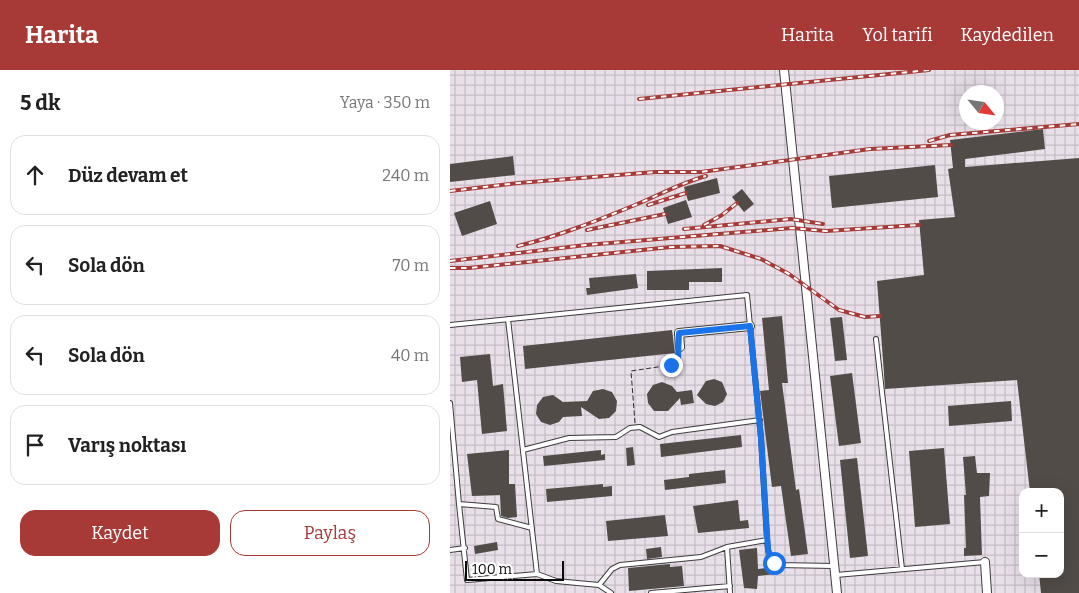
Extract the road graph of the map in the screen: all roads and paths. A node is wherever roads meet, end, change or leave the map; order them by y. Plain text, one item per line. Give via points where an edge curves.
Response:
1 (784, 70) edge
2 (508, 319) junction
3 (450, 325) edge
4 (750, 326) junction
5 (876, 340) dead end
6 (680, 347) joint
7 (450, 404) edge
8 (760, 420) junction
9 (635, 428) junction
10 (523, 450) junction
11 (459, 504) junction
12 (532, 528) junction
13 (767, 540) junction
14 (727, 547) junction
15 (465, 548) junction
16 (450, 550) edge
17 (985, 562) joint
18 (835, 566) junction
19 (902, 569) junction
20 (537, 574) junction
21 (836, 575) junction
22 (599, 585) junction
23 (730, 586) junction
24 (611, 593) edge
25 (651, 593) edge
26 (730, 593) edge
27 (837, 593) edge
28 (987, 593) edge

1 - 18 street
2 - 3 lane
2 - 4 lane via 742,294 747,295
2 - 10 lane
4 - 6 street via 679,333
4 - 8 lane
5 - 19 lane
6 - 9 path via 678,359 671,365 631,371
7 - 11 lane
8 - 9 lane via 672,432 659,437 640,427
8 - 13 lane
9 - 10 lane via 616,437 569,438
10 - 12 lane
11 - 12 lane via 496,506 498,519
11 - 15 lane
12 - 20 lane
13 - 14 lane
13 - 18 lane via 768,554 777,564
14 - 22 lane via 701,557 620,565 612,569
14 - 23 lane
15 - 16 lane
15 - 20 lane via 466,580
17 - 19 lane
17 - 28 street
18 - 21 street
19 - 21 lane
20 - 22 lane via 556,581
21 - 27 street
22 - 24 lane
23 - 25 lane
23 - 26 lane

